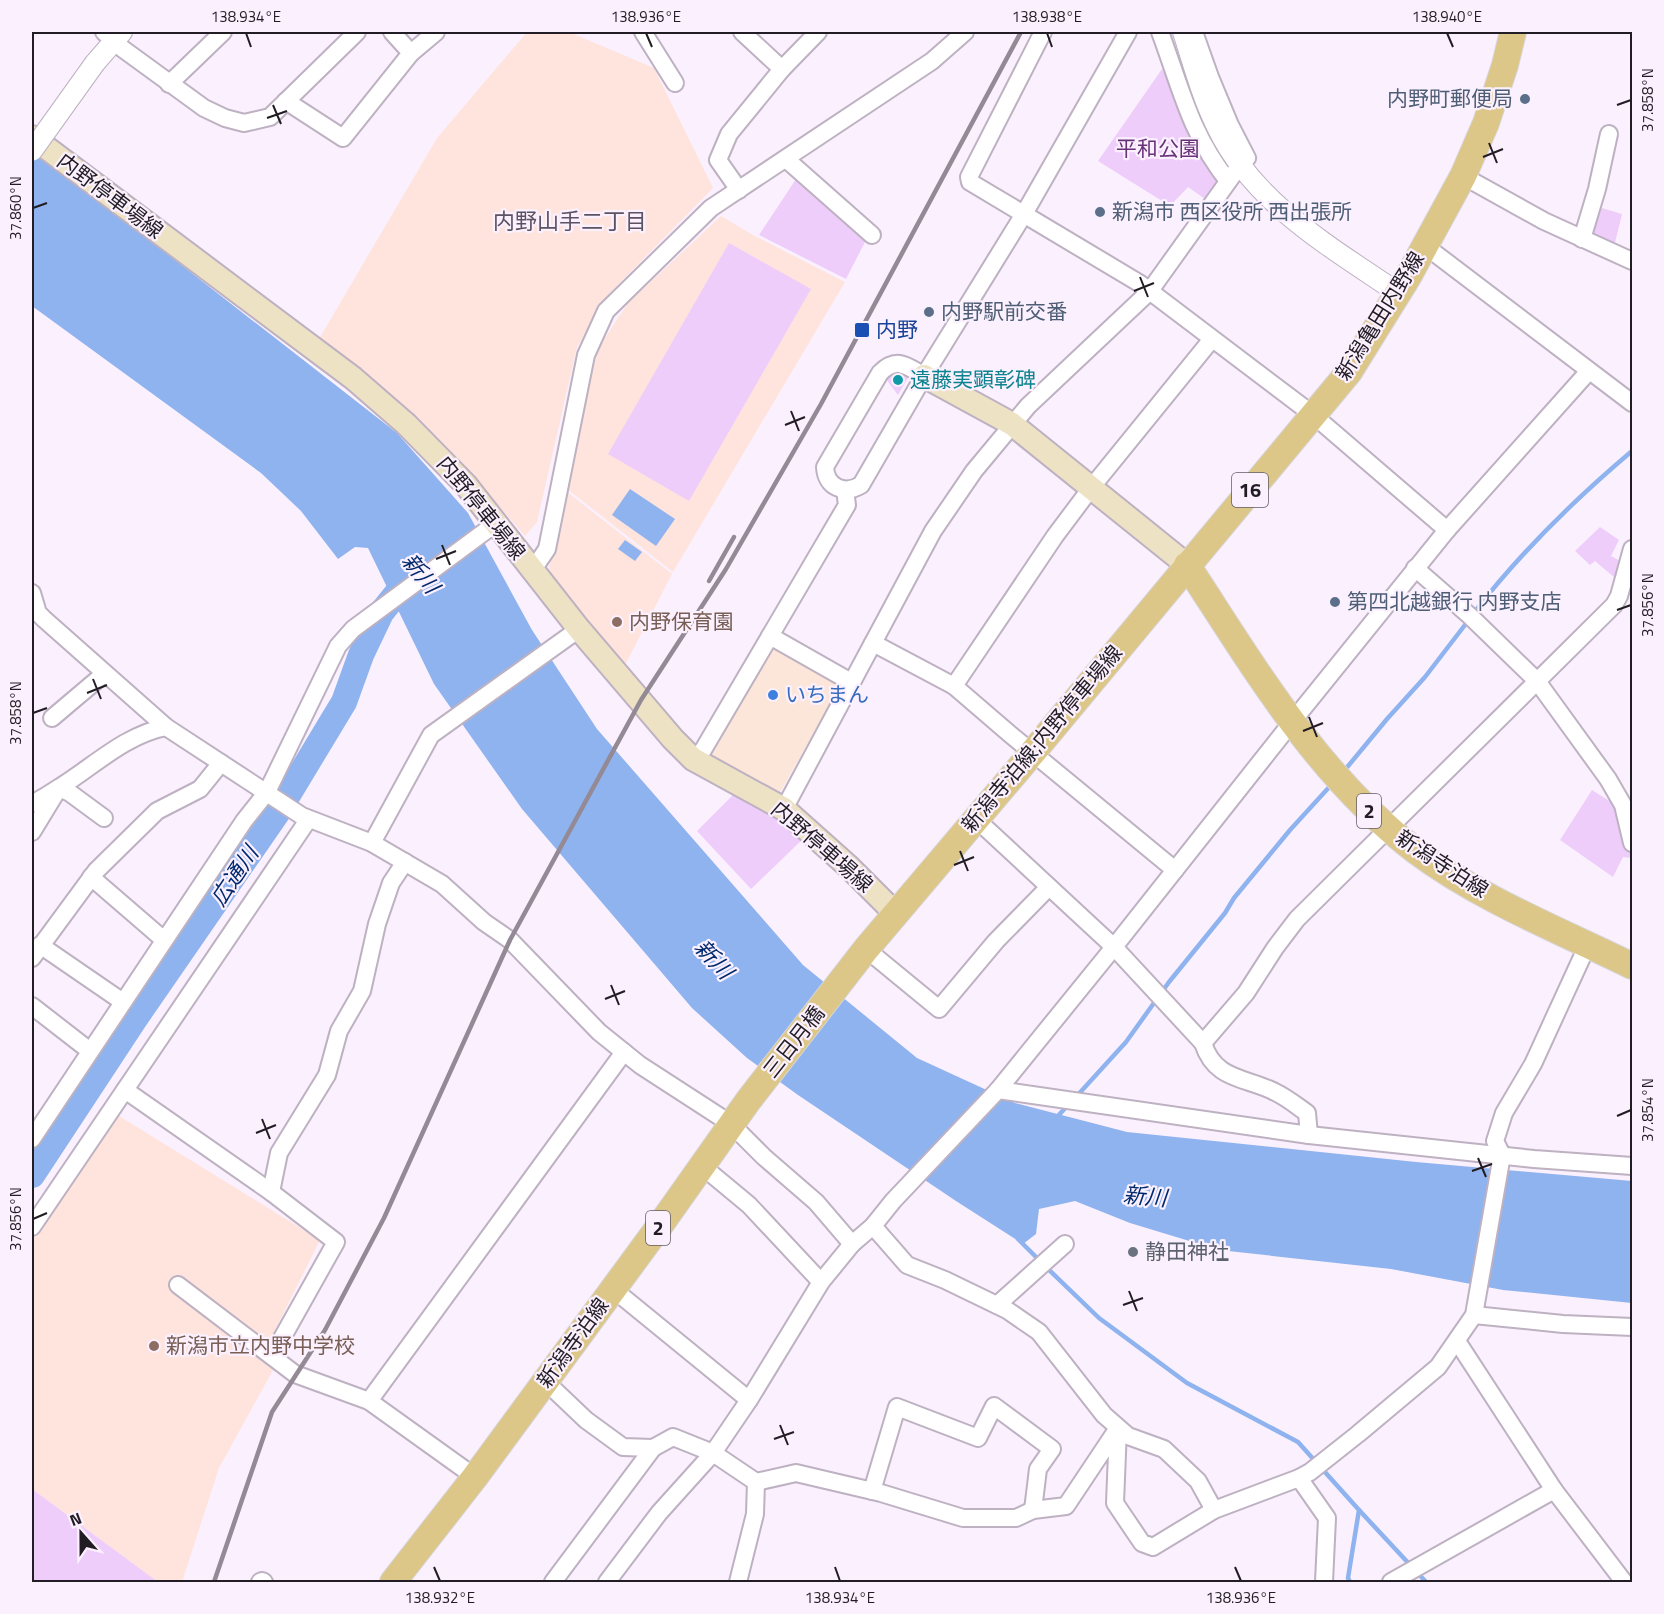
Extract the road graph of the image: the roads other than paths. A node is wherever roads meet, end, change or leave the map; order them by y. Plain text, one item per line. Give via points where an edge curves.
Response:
1 (223, 32) edge
2 (357, 32) edge
3 (392, 32) edge
4 (436, 32) edge
5 (644, 32) edge
6 (742, 32) edge
7 (818, 32) edge
8 (965, 32) edge
9 (1043, 32) edge
10 (1128, 32) edge
11 (1160, 32) edge
12 (1183, 32) edge
13 (1194, 32) edge
14 (1513, 32) edge
15 (113, 34) edge
16 (411, 53) junction
17 (782, 69) junction
18 (675, 83) dead end
19 (169, 84) junction
20 (286, 101) junction
21 (1609, 134) dead end
22 (32, 137) edge
23 (32, 151) edge
24 (786, 159) junction
25 (1233, 166) junction
26 (1463, 176) junction
27 (739, 190) junction
28 (1024, 214) junction
29 (872, 234) dead end
30 (1582, 239) junction
31 (1424, 245) junction
32 (1632, 261) edge
33 (1149, 292) junction
34 (1398, 293) junction
35 (1212, 339) junction
36 (1589, 371) junction
37 (924, 376) junction
38 (1632, 404) edge
39 (1312, 414) junction
40 (1012, 424) junction
41 (1091, 488) junction
42 (845, 490) junction
43 (495, 524) junction
44 (1447, 530) junction
45 (1632, 549) edge
46 (1187, 565) junction
47 (1415, 568) junction
48 (532, 571) junction
49 (32, 593) edge
50 (1614, 605) junction
51 (1632, 606) edge
52 (35, 615) edge
53 (579, 628) junction
54 (770, 636) junction
55 (873, 643) junction
56 (104, 674) junction
57 (1537, 681) junction
58 (851, 682) junction
59 (954, 686) junction
60 (52, 718) dead end
61 (1292, 722) junction
62 (166, 727) junction
63 (1033, 752) junction
64 (693, 759) junction
65 (221, 763) junction
66 (60, 788) junction
67 (269, 794) junction
68 (32, 804) edge
69 (784, 809) junction
70 (104, 818) dead end
71 (305, 818) junction
72 (976, 819) junction
73 (1388, 828) junction
74 (32, 832) edge
75 (372, 843) junction
76 (1632, 843) edge
77 (405, 862) junction
78 (1175, 870) junction
79 (91, 877) junction
80 (1049, 887) junction
81 (895, 913) junction
82 (164, 940) junction
83 (1588, 944) junction
84 (1114, 947) junction
85 (866, 949) junction
86 (36, 952) edge
87 (1632, 966) edge
88 (123, 1002) junction
89 (32, 1006) edge
90 (1203, 1043) junction
91 (90, 1051) junction
92 (624, 1052) junction
93 (125, 1090) junction
94 (998, 1090) junction
95 (748, 1101) joint
96 (731, 1124) junction
97 (1309, 1136) junction
98 (32, 1139) edge
99 (1502, 1155) junction
100 (702, 1166) junction
101 (1632, 1166) edge
102 (271, 1192) junction
103 (873, 1226) junction
104 (32, 1227) edge
105 (852, 1244) junction
106 (1065, 1244) dead end
107 (821, 1282) junction
108 (178, 1285) dead end
109 (613, 1289) junction
110 (997, 1305) junction
111 (1474, 1315) junction
112 (1632, 1327) edge
113 (1457, 1341) junction
114 (272, 1356) junction
115 (545, 1381) junction
116 (749, 1400) junction
117 (369, 1401) junction
118 (1118, 1428) junction
119 (653, 1448) junction
120 (713, 1453) junction
121 (1304, 1475) junction
122 (475, 1477) junction
123 (756, 1482) junction
124 (1554, 1490) junction
125 (872, 1491) junction
126 (1214, 1509) junction
127 (1033, 1510) junction
128 (393, 1582) edge
129 (553, 1582) edge
130 (607, 1582) edge
131 (738, 1582) edge
132 (1324, 1582) edge
133 (1391, 1582) edge
134 (1624, 1582) edge

1 - 19 street
2 - 20 street
3 - 16 street
4 - 16 street
5 - 18 street
6 - 17 street
7 - 17 street
8 - 24 street via 932,61
9 - 28 street via 969,177 975,187
10 - 28 street
11 - 25 street via 1198,136 1214,162
12 - 25 street via 1207,105
13 - 25 street via 1247,158
14 - 26 main road, 新潟亀田内野線 / 16 via 1486,123
15 - 19 street
15 - 23 street, bridge
16 - 20 street via 343,138
17 - 27 street via 729,134 718,160
19 - 20 street via 204,108 244,123 270,117
21 - 30 street
22 - 43 main road, 内野停車場線 via 353,378 437,454
24 - 27 street
24 - 29 street
25 - 33 street
25 - 34 street via 1275,205
26 - 30 street
26 - 31 main road, 新潟亀田内野線 / 16
27 - 48 street via 711,208 606,310 586,355 547,549
28 - 33 street
28 - 37 street
30 - 32 street
31 - 34 main road, 新潟亀田内野線 / 16
31 - 36 street
33 - 35 street
33 - 40 street
34 - 39 main road, 新潟亀田内野線 / 16 via 1349,372
35 - 39 street
35 - 41 street
36 - 38 street
36 - 44 street
37 - 40 main road
37 - 42 street via 861,485
37 - 42 street via 896,363 880,373 825,466 829,481
39 - 44 street
39 - 46 main road, 新潟亀田内野線 / 16
40 - 41 main road
40 - 55 street via 933,531
41 - 46 main road
41 - 59 street
42 - 54 street via 847,505
43 - 48 main road, 内野停車場線
43 - 67 street via 353,629 338,646
44 - 47 street
45 - 50 street
46 - 61 main road, 新潟寺泊線 / 2
46 - 63 main road, 新潟寺泊線;内野停車場線 / 2
47 - 57 street
47 - 61 street
48 - 53 main road, 内野停車場線
49 - 52 street
50 - 51 street
50 - 57 street
52 - 56 street
53 - 64 main road, 内野停車場線
53 - 75 street via 431,735
54 - 58 street
54 - 64 street via 703,750
55 - 58 street
55 - 59 street
56 - 60 street
56 - 62 street
57 - 73 street
57 - 76 street via 1608,779 1623,805
58 - 69 street
59 - 63 street
61 - 73 main road, 新潟寺泊線 / 2 via 1350,794
61 - 78 street
62 - 65 street
62 - 66 street via 124,743
63 - 72 main road, 新潟寺泊線;内野停車場線 / 2
63 - 78 street
64 - 69 main road, 内野停車場線
65 - 67 street
65 - 79 street via 200,789 157,811
66 - 68 street
66 - 70 street
66 - 74 street
67 - 71 street
67 - 82 street via 244,820
69 - 81 main road, 内野停車場線
71 - 75 street
71 - 93 street
72 - 80 street
72 - 81 main road, 新潟寺泊線;内野停車場線 / 2
73 - 83 main road, 新潟寺泊線 / 2 via 1467,884
73 - 90 street via 1297,919 1246,993
75 - 77 street
77 - 92 street via 442,884 510,940 599,1032
77 - 102 street via 391,883 377,924 362,991 339,1030 327,1075 279,1153
78 - 84 street
79 - 82 street
79 - 86 street
80 - 84 street
80 - 85 street via 939,1008
81 - 85 main road, 2
82 - 88 street
83 - 87 main road, 新潟寺泊線 / 2
83 - 99 street via 1533,1064 1504,1113 1495,1141
84 - 90 street
84 - 94 street
85 - 95 main road, 三日月橋 / 2
86 - 88 street
88 - 91 street
89 - 91 street
90 - 97 street via 1218,1069 1275,1092 1307,1113
91 - 98 street
92 - 96 street
92 - 117 street
93 - 102 street
93 - 104 street
94 - 97 street
94 - 103 street
95 - 96 main road, 新潟寺泊線 / 2
96 - 100 main road, 新潟寺泊線 / 2
96 - 105 street via 816,1202
97 - 99 street
99 - 101 street
99 - 111 street
100 - 107 street via 749,1205
100 - 109 main road, 新潟寺泊線 / 2
102 - 114 street via 336,1242
103 - 105 street
103 - 110 street via 907,1265
105 - 107 street
106 - 110 street
107 - 116 street
108 - 114 street
109 - 115 main road, 新潟寺泊線 / 2
109 - 116 street
110 - 118 street via 1039,1332
111 - 112 street
111 - 113 street
113 - 121 street via 1438,1366
113 - 124 street
114 - 117 street via 295,1374
115 - 119 street via 586,1420 623,1447
115 - 122 main road, 新潟寺泊線 / 2
116 - 120 street
117 - 122 street
118 - 126 street via 1128,1436 1164,1449 1198,1481
118 - 126 street via 1115,1503 1143,1543 1153,1547
118 - 127 street via 1066,1506
119 - 120 street via 673,1437
119 - 129 street
120 - 123 street
120 - 130 street via 659,1513
121 - 126 street
121 - 132 street via 1327,1518
122 - 128 main road, 新潟寺泊線 / 2
123 - 125 street via 796,1473
123 - 131 street via 755,1514
124 - 133 street
124 - 134 street
125 - 127 street via 963,1518 1016,1518
125 - 127 street via 897,1407 978,1438 994,1406 1052,1449 1038,1469

